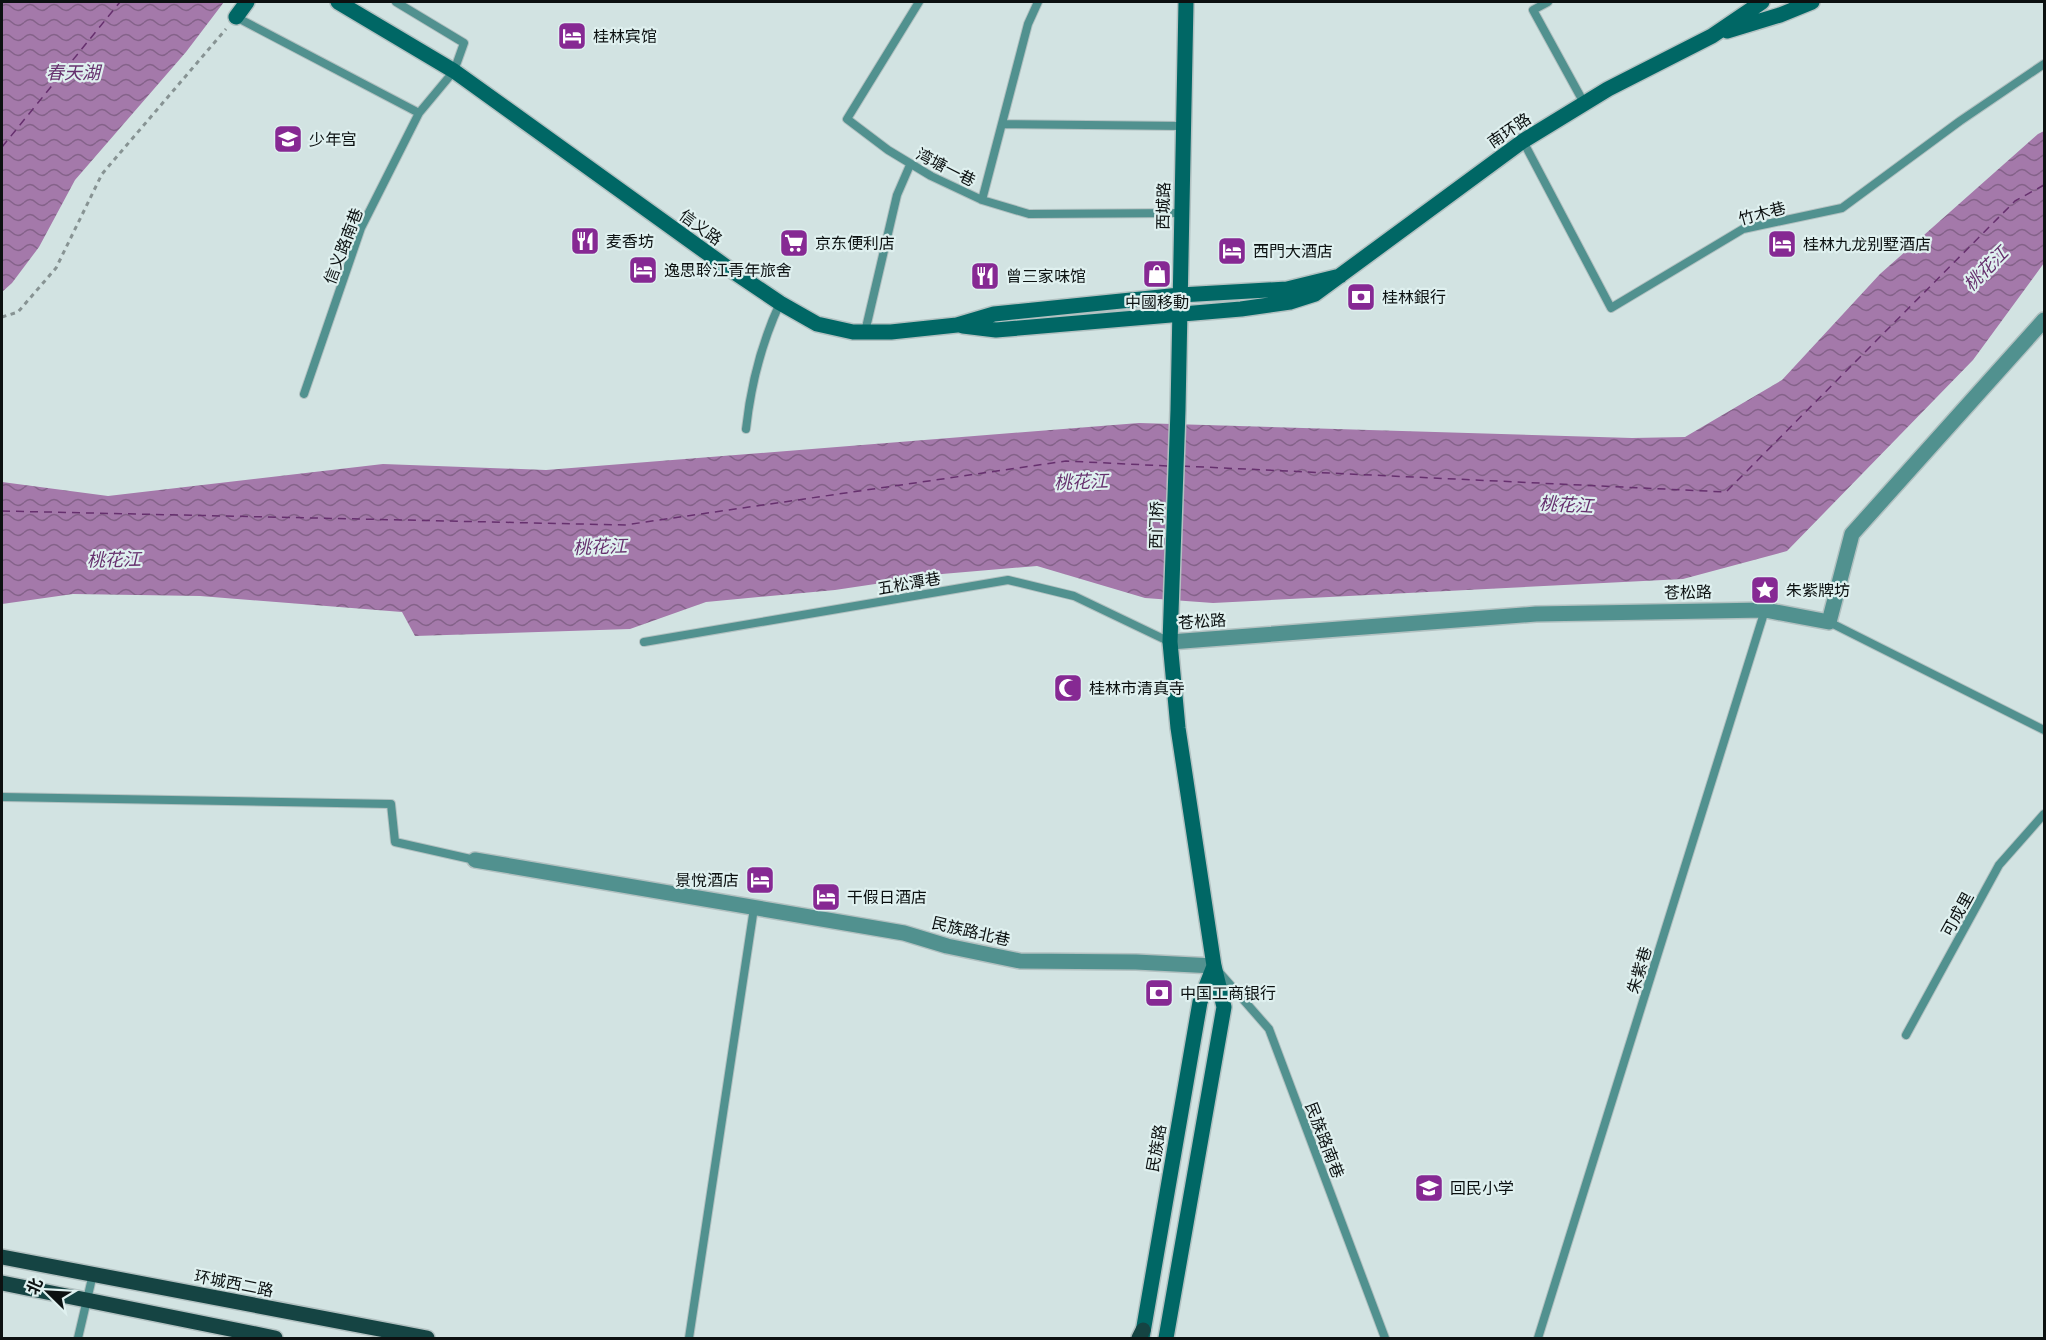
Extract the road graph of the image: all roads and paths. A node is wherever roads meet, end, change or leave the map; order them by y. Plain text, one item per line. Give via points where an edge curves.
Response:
1 (247, 2) edge
2 (339, 2) edge
3 (396, 2) edge
4 (919, 2) edge
5 (1038, 2) edge
6 (1186, 2) edge
7 (1548, 2) edge
8 (1762, 2) edge
9 (1812, 2) edge
10 (236, 17) junction
11 (1712, 36) junction
12 (2044, 64) edge
13 (454, 71) junction
14 (1584, 103) junction
15 (419, 113) junction
16 (1002, 124) junction
17 (1182, 126) junction
18 (1523, 141) junction
19 (910, 165) junction
20 (982, 200) junction
21 (1181, 213) junction
22 (1340, 276) junction
23 (1180, 295) junction
24 (780, 303) junction
25 (1180, 314) junction
26 (2, 317) edge
27 (2044, 320) edge
28 (957, 325) junction
29 (865, 332) junction
30 (304, 394) dead end
31 (1178, 410) joint
32 (746, 429) dead end
33 (1765, 610) junction
34 (1828, 622) junction
35 (644, 642) dead end
36 (1170, 642) junction
37 (2044, 730) edge
38 (2, 797) edge
39 (2044, 814) edge
40 (475, 860) joint
41 (754, 908) junction
42 (1214, 966) junction
43 (1906, 1035) dead end
44 (2, 1257) edge
45 (93, 1274) junction
46 (2, 1283) edge
47 (87, 1300) junction
48 (1141, 1336) edge
49 (78, 1338) edge
50 (275, 1338) edge
51 (427, 1338) edge
52 (689, 1338) edge
53 (1166, 1338) edge
54 (1385, 1338) edge
55 (1538, 1338) edge

1 - 10 main road
2 - 13 main road, 信义路
3 - 13 lane via 464,43
4 - 19 lane, 湾塘一巷 via 847,119
5 - 16 lane via 1028,24
6 - 17 main road, 西城路
7 - 14 lane via 1533,10
8 - 11 main road, 南环路
9 - 11 main road, 南环路
10 - 15 lane
10 - 26 path via 102,174 56,268 18,312
11 - 14 main road, 南环路
12 - 18 lane, 竹木巷 via 1842,208 1743,229 1611,308
13 - 15 lane, 信义路南巷
13 - 24 main road, 信义路
14 - 18 main road, 南环路
15 - 30 lane, 信义路南巷 via 361,228
16 - 17 lane
16 - 20 lane
17 - 21 main road, 西城路
18 - 22 main road, 南环路
19 - 20 lane, 湾塘一巷
19 - 29 lane via 897,195
20 - 21 lane, 湾塘一巷 via 1029,214
21 - 23 main road, 西城路
22 - 23 main road, 南环路 via 1287,289
22 - 25 main road, 南环路 via 1315,294 1290,302
23 - 25 main road, 西城路
23 - 28 main road, 南环路 via 994,314
24 - 29 main road, 信义路 via 817,324
24 - 32 lane via 763,342 751,387
25 - 28 main road, 南环路 via 996,330
25 - 31 main road, 西城路
27 - 34 street via 1852,534
28 - 29 main road, 信义路
31 - 36 main road, 西门桥
33 - 34 street, 苍松路
33 - 36 street, 苍松路 via 1536,614
33 - 55 lane, 朱紫巷
34 - 37 lane
35 - 36 lane, 五松潭巷 via 1008,580 1074,596
36 - 42 main road, 民族路 via 1178,728
38 - 40 lane via 391,804 395,842
39 - 43 lane, 可成里 via 1999,865
40 - 41 street, 民族路北巷
41 - 42 street, 民族路北巷 via 904,933 1020,961
41 - 52 lane
42 - 48 main road, 民族路 via 1200,1002
42 - 53 main road, 民族路 via 1224,1007
42 - 54 lane, 民族路南巷 via 1269,1029
44 - 45 main road, 环城西二路
45 - 47 lane
45 - 51 main road, 环城西二路
46 - 47 main road
47 - 49 lane
47 - 50 main road

